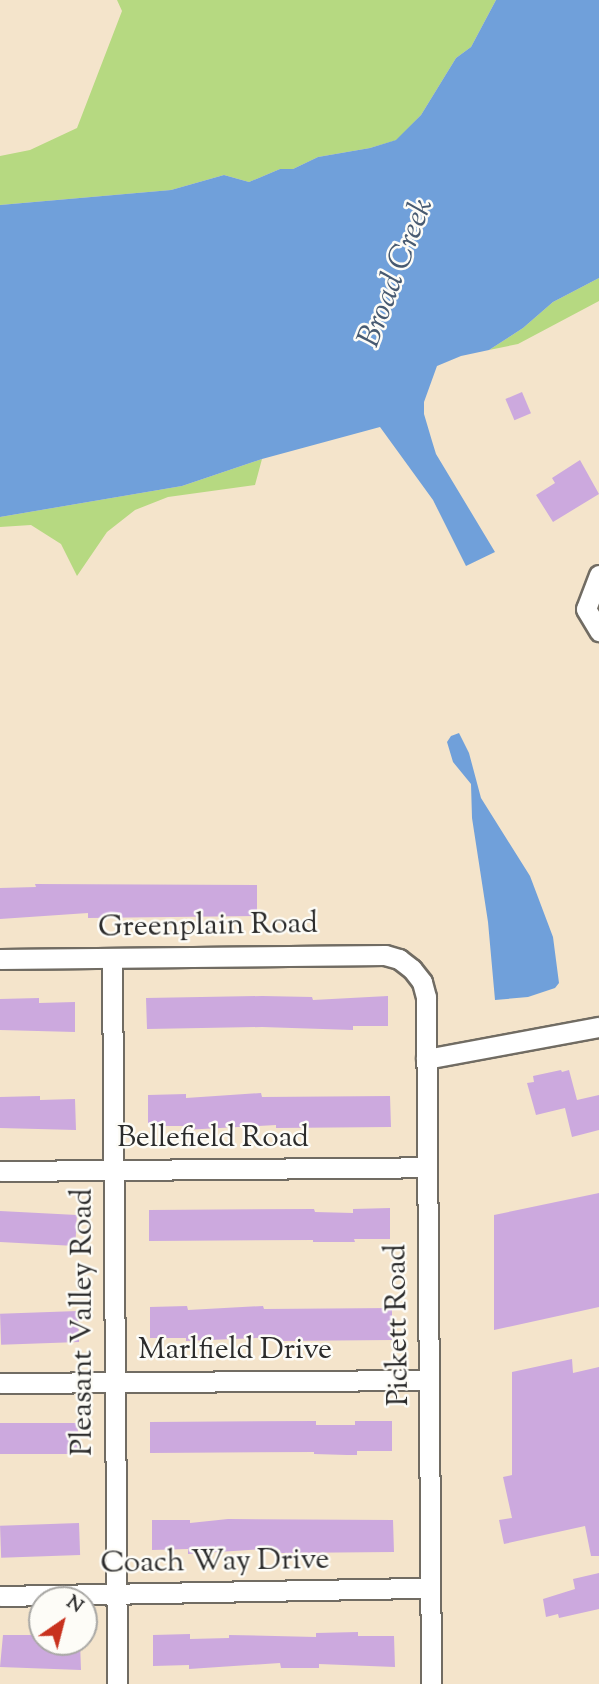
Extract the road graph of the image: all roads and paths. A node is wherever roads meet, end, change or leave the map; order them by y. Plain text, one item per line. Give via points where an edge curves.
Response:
1 (599, 575) edge
2 (599, 631) edge
3 (0, 959) edge
4 (112, 959) junction
5 (412, 969) joint
6 (599, 1027) edge
7 (426, 1059) junction
8 (426, 1167) junction
9 (113, 1169) junction
10 (0, 1171) edge
11 (429, 1380) junction
12 (114, 1382) junction
13 (0, 1383) edge
14 (430, 1588) junction
15 (116, 1595) junction
16 (0, 1596) edge
17 (117, 1684) edge
18 (431, 1684) edge

1 - 2 street via 586,609
3 - 4 street, Greenplain Road
4 - 5 street, Greenplain Road via 385,955
4 - 9 street, Pleasant Valley Road
5 - 7 street, Pickett Road via 426,996
6 - 7 street
7 - 8 street, Pickett Road
8 - 9 street, Bellefield Road
8 - 11 street, Pickett Road
9 - 10 street, Bellefield Road
9 - 12 street, Pleasant Valley Road
11 - 12 street, Marlfield Drive
11 - 14 street, Pickett Road
12 - 13 street, Marlfield Drive
12 - 15 street, Pleasant Valley Road
14 - 15 street, Coach Way Drive
14 - 18 street, Pickett Road
15 - 16 street, Coach Way Drive
15 - 17 street, Pleasant Valley Road

